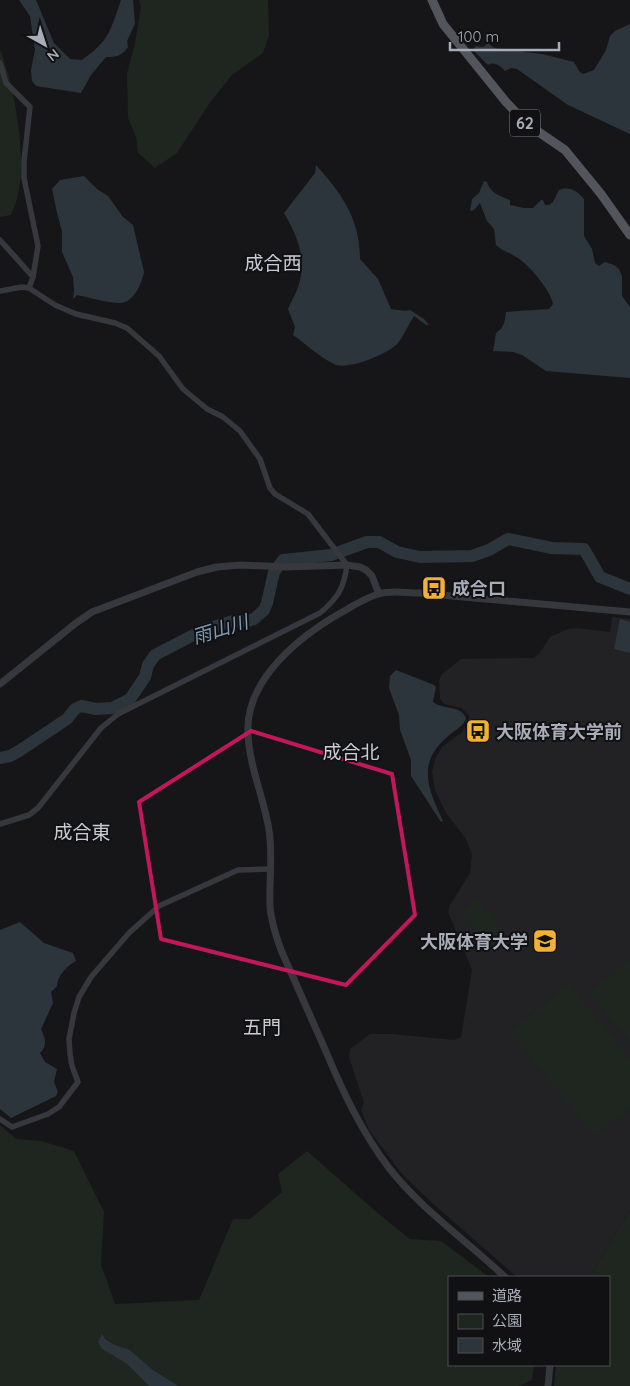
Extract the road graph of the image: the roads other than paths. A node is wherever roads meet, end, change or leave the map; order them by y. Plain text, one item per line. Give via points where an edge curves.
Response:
1 (432, 0) edge
2 (0, 63) edge
3 (630, 235) edge
4 (0, 240) edge
5 (34, 277) junction
6 (29, 288) junction
7 (0, 291) edge
8 (347, 565) junction
9 (379, 594) junction
10 (630, 612) edge
11 (0, 684) edge
12 (0, 824) edge
13 (270, 869) junction
14 (0, 1119) edge
15 (504, 1276) edge
16 (550, 1366) edge
17 (548, 1386) edge

1 - 3 main road, 62 via 443,24 506,102 527,124 570,156
2 - 5 street via 6,83 30,107 24,178 38,246
4 - 5 street
5 - 6 street
6 - 7 street
6 - 8 street via 76,314 127,328 150,347 183,389 240,430 260,459 270,488 308,514
8 - 9 street via 366,570
8 - 11 street via 241,565 197,572 92,612
8 - 12 street via 345,581 338,595 320,613 118,714 101,728 38,808 29,815
9 - 10 street via 419,593
9 - 13 street via 329,619 291,648 273,667 254,702 248,733 269,831
13 - 14 street via 238,870 159,906 143,918 90,977 79,997 69,1039 72,1066 78,1082 59,1107 48,1114 12,1127
13 - 15 street via 270,908 275,933 358,1121 389,1168 421,1204
16 - 17 street

